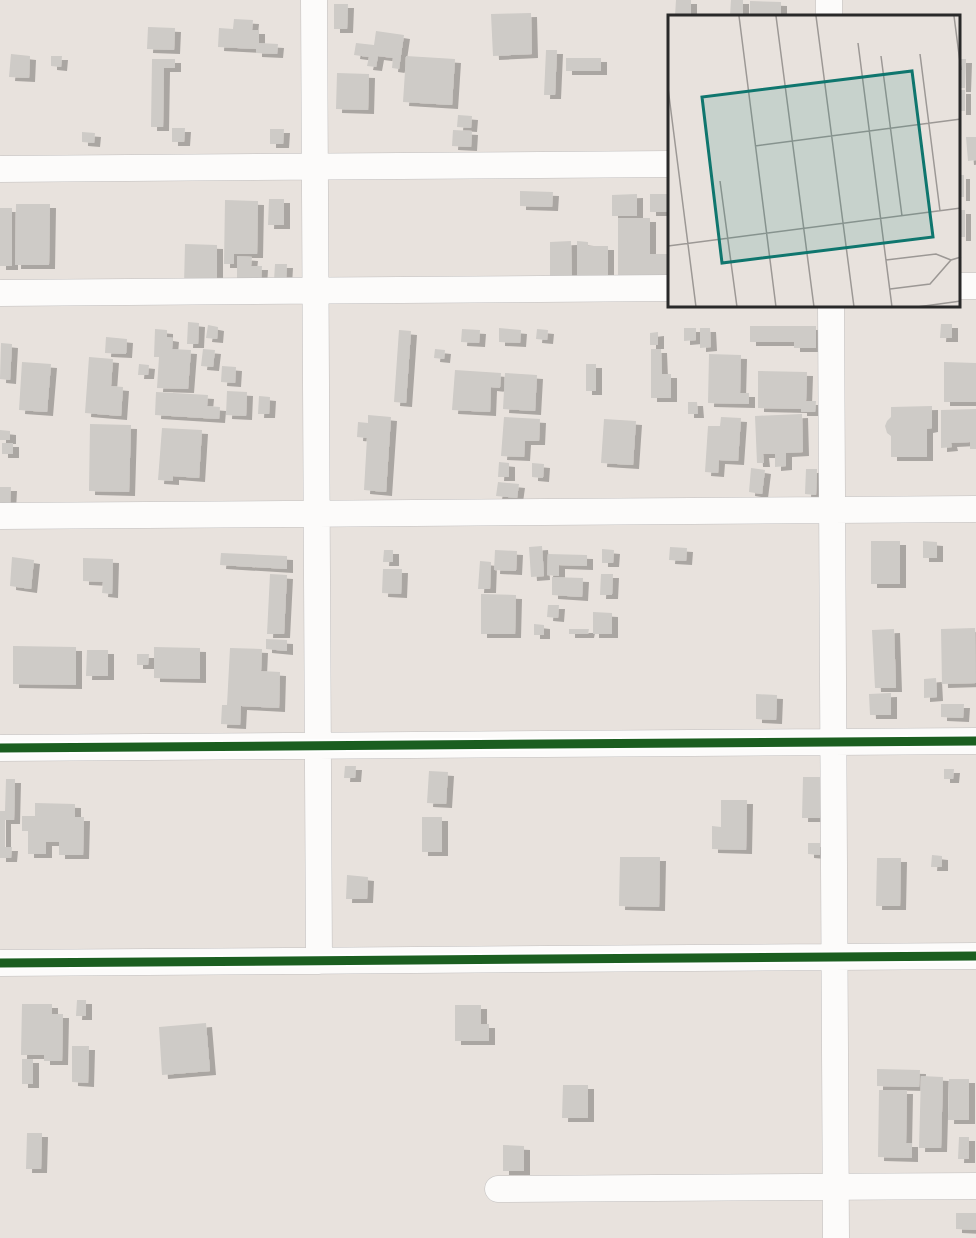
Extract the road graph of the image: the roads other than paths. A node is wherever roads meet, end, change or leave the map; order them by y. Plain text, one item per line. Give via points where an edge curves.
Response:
1 (314, 0) edge
2 (668, 164) edge
3 (315, 167) junction
4 (0, 169) edge
5 (668, 288) edge
6 (315, 291) junction
7 (0, 293) edge
8 (831, 308) edge
9 (976, 509) edge
10 (832, 510) junction
11 (316, 514) junction
12 (0, 516) edge
13 (833, 741) junction
14 (976, 741) edge
15 (318, 746) junction
16 (0, 748) edge
17 (976, 956) edge
18 (834, 957) junction
19 (319, 961) junction
20 (0, 963) edge
21 (976, 1186) edge
22 (835, 1187) junction
23 (498, 1189) dead end
24 (836, 1238) edge

1 - 3 street
2 - 3 street
3 - 4 street
3 - 6 street
5 - 6 street
6 - 7 street
6 - 11 street
8 - 10 street
9 - 10 street
10 - 11 street
10 - 13 street
11 - 12 street
11 - 15 street
13 - 14 street
13 - 15 street
13 - 18 street
15 - 16 street
15 - 19 street
17 - 18 street
18 - 19 street
18 - 22 street
19 - 20 street
21 - 22 street
22 - 23 street
22 - 24 street

